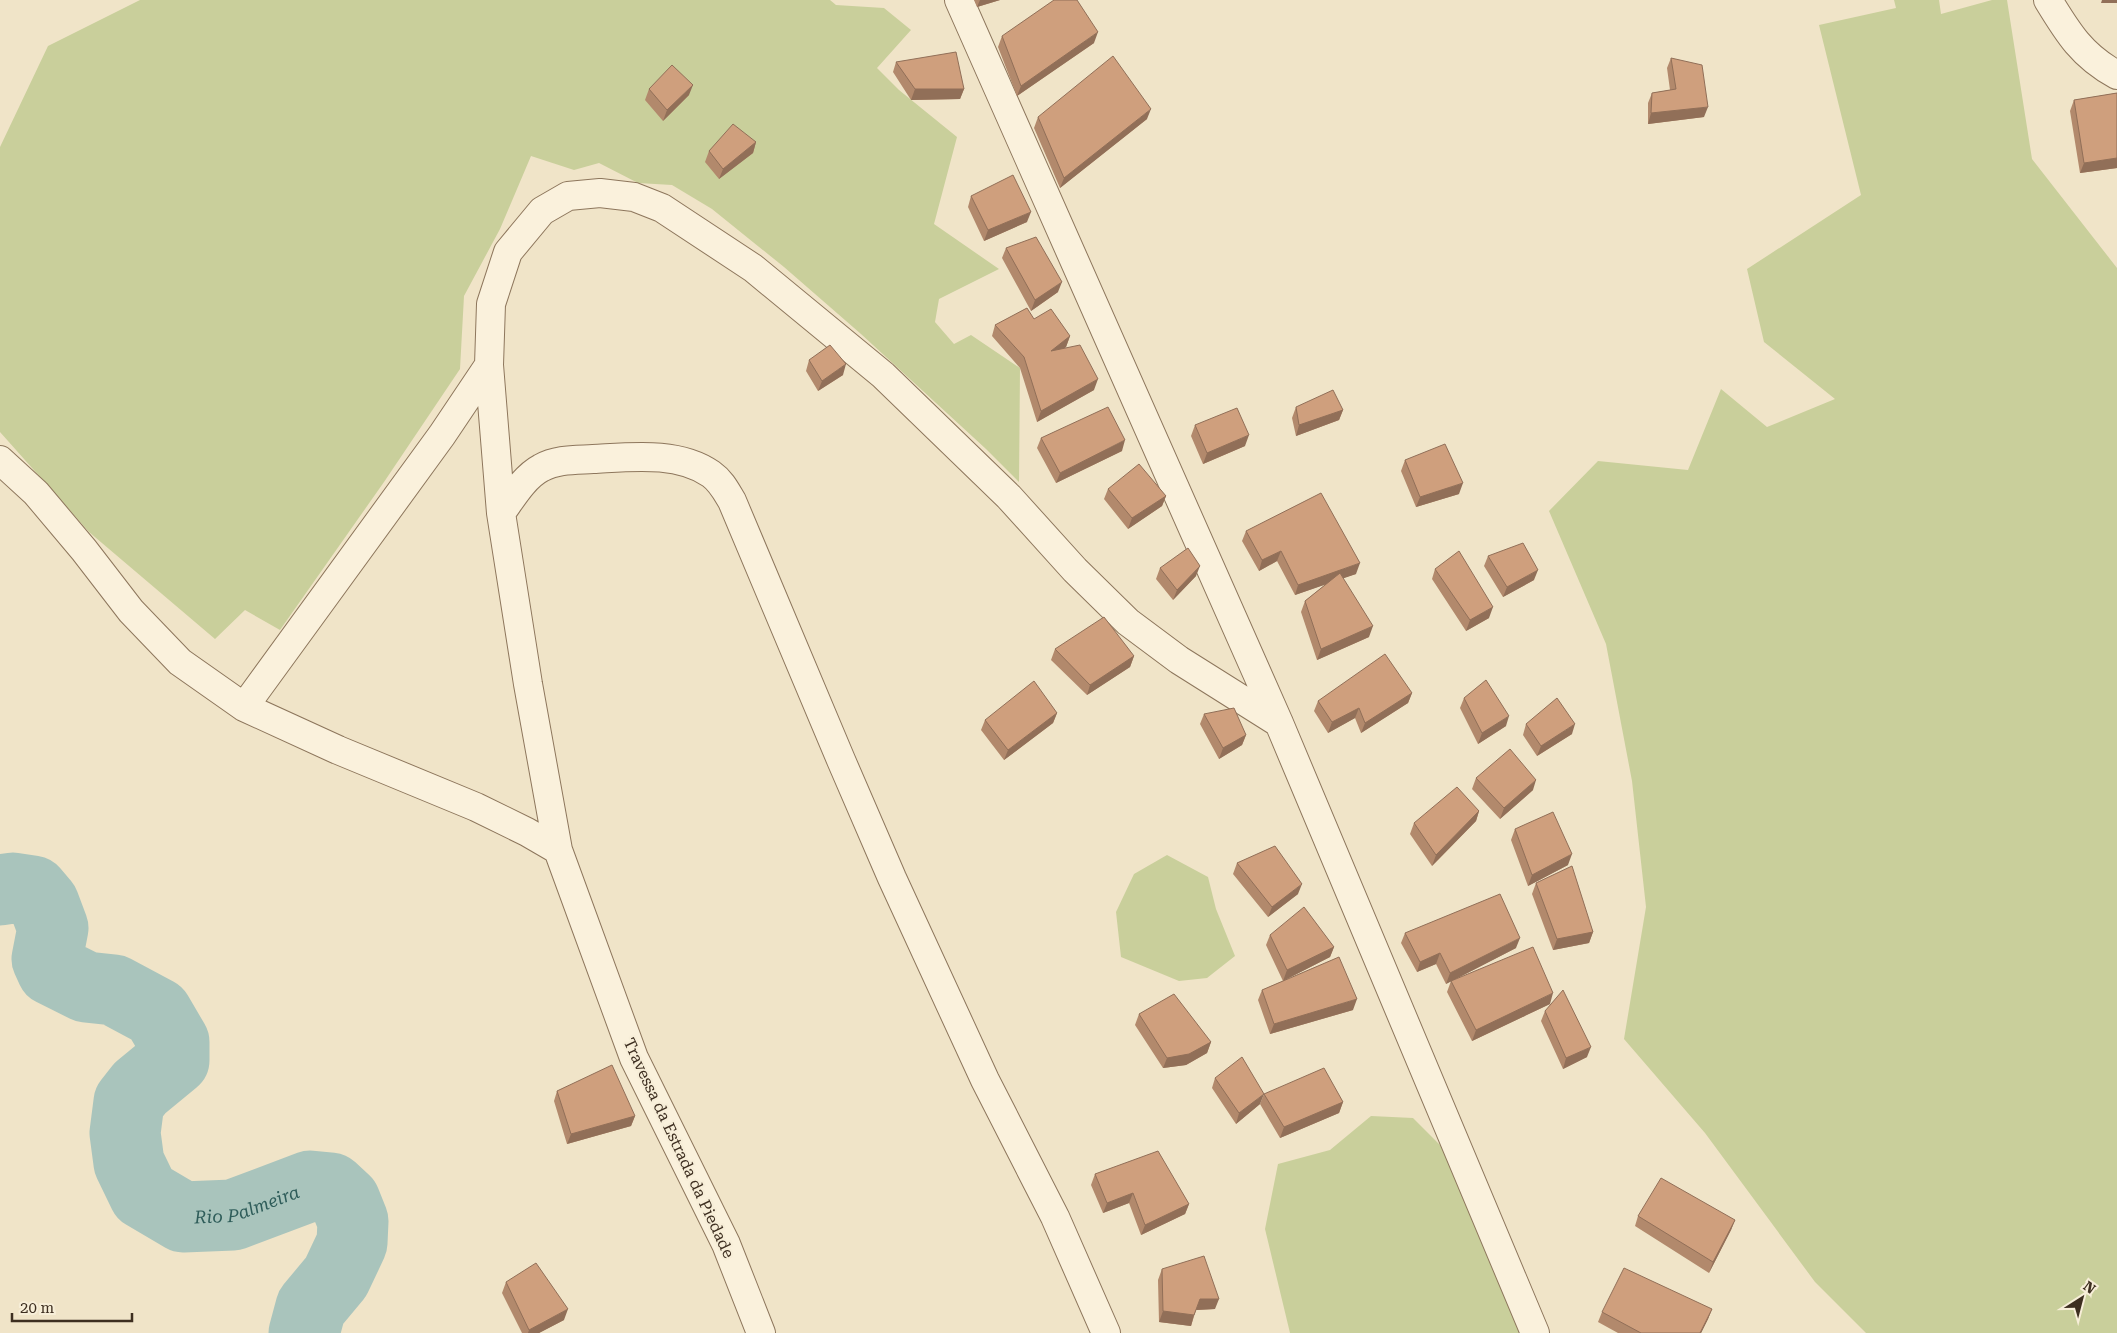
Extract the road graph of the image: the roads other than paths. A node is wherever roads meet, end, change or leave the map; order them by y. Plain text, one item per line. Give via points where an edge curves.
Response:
1 (959, 0) edge
2 (2048, 0) edge
3 (2117, 75) edge
4 (489, 365) junction
5 (0, 460) edge
6 (501, 513) junction
7 (244, 707) junction
8 (1279, 723) junction
9 (558, 850) junction
10 (760, 1333) edge
11 (1106, 1333) edge
12 (1535, 1333) edge

1 - 8 street
2 - 3 street via 2070,38 2099,66
4 - 6 street, Travessa da Estrada da Piedade
4 - 7 street via 442,436
4 - 8 street, Travessa da Estrada da Piedade via 491,304 508,252 542,211 568,196 600,193 634,197 662,208 752,268 883,375 1009,497 1075,570 1128,622 1180,660
5 - 7 street via 36,493 131,611 180,662
6 - 9 street, Travessa da Estrada da Piedade
6 - 11 street via 526,481 539,469 555,462 637,456 675,460 711,474 722,483 892,878 985,1080 1055,1217
7 - 9 street via 476,807
8 - 12 street
9 - 10 street, Travessa da Estrada da Piedade via 634,1058 726,1244

